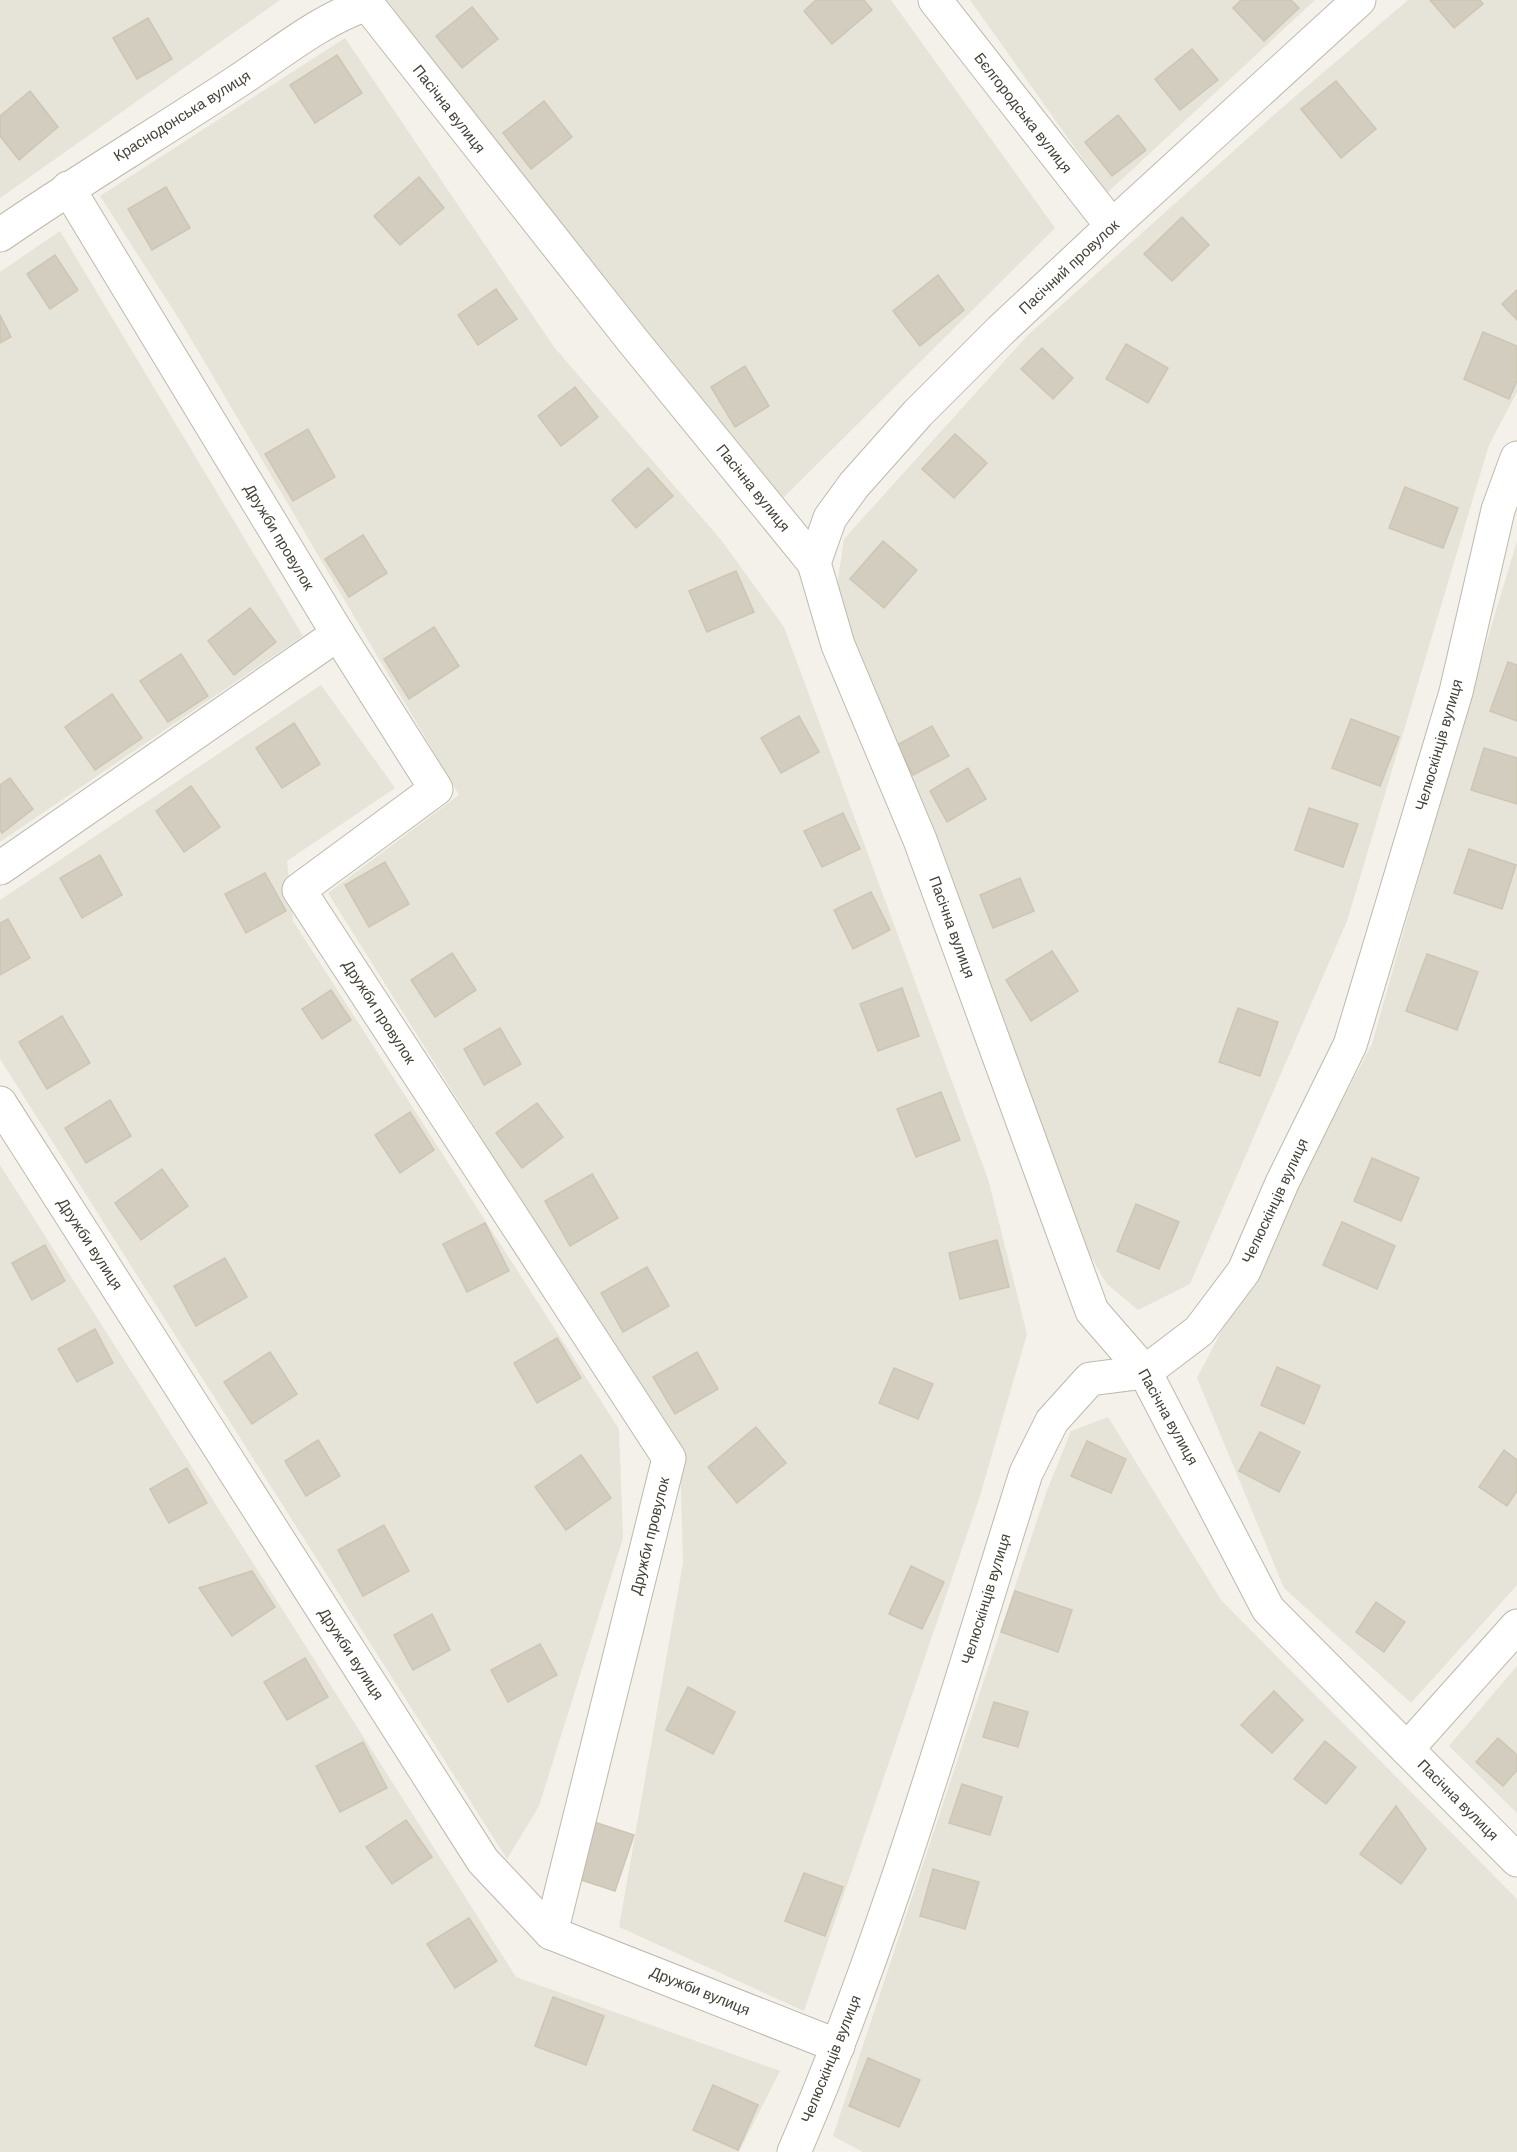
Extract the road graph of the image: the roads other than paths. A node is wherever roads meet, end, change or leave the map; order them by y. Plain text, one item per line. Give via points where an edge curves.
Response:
1 (935, 0) edge
2 (1359, 0) edge
3 (366, 2) edge
4 (68, 188) junction
5 (1112, 226) junction
6 (0, 235) edge
7 (1517, 458) edge
8 (814, 563) junction
9 (338, 634) junction
10 (0, 868) edge
11 (0, 1103) edge
12 (1145, 1372) junction
13 (1517, 1626) edge
14 (1407, 1749) junction
15 (1517, 1860) edge
16 (551, 1932) junction
17 (838, 2046) junction
18 (794, 2152) edge

1 - 5 street, Бєлгородська вулиця
2 - 5 street, Пасічний провулок
3 - 4 street, Краснодонська вулиця via 314,28
3 - 8 street, Пасічна вулиця
4 - 6 street, Краснодонська вулиця
4 - 9 street, Дружби провулок
5 - 8 street, Пасічний провулок via 918,413 830,518
7 - 12 street, Челюскінців вулиця via 1498,510 1456,692 1350,1045 1244,1271 1199,1331
8 - 12 street, Пасічна вулиця via 838,645 920,840 1092,1311
9 - 10 street
9 - 16 street, Дружби провулок via 436,789 300,890 669,1458
11 - 16 street, Дружби вулиця via 483,1861
12 - 14 street, Пасічна вулиця via 1268,1609
12 - 17 street, Челюскінців вулиця via 1090,1379 1052,1421 1026,1473 904,1860
13 - 14 street
14 - 15 street, Пасічна вулиця
16 - 17 street, Дружби вулиця
17 - 18 street, Челюскінців вулиця

